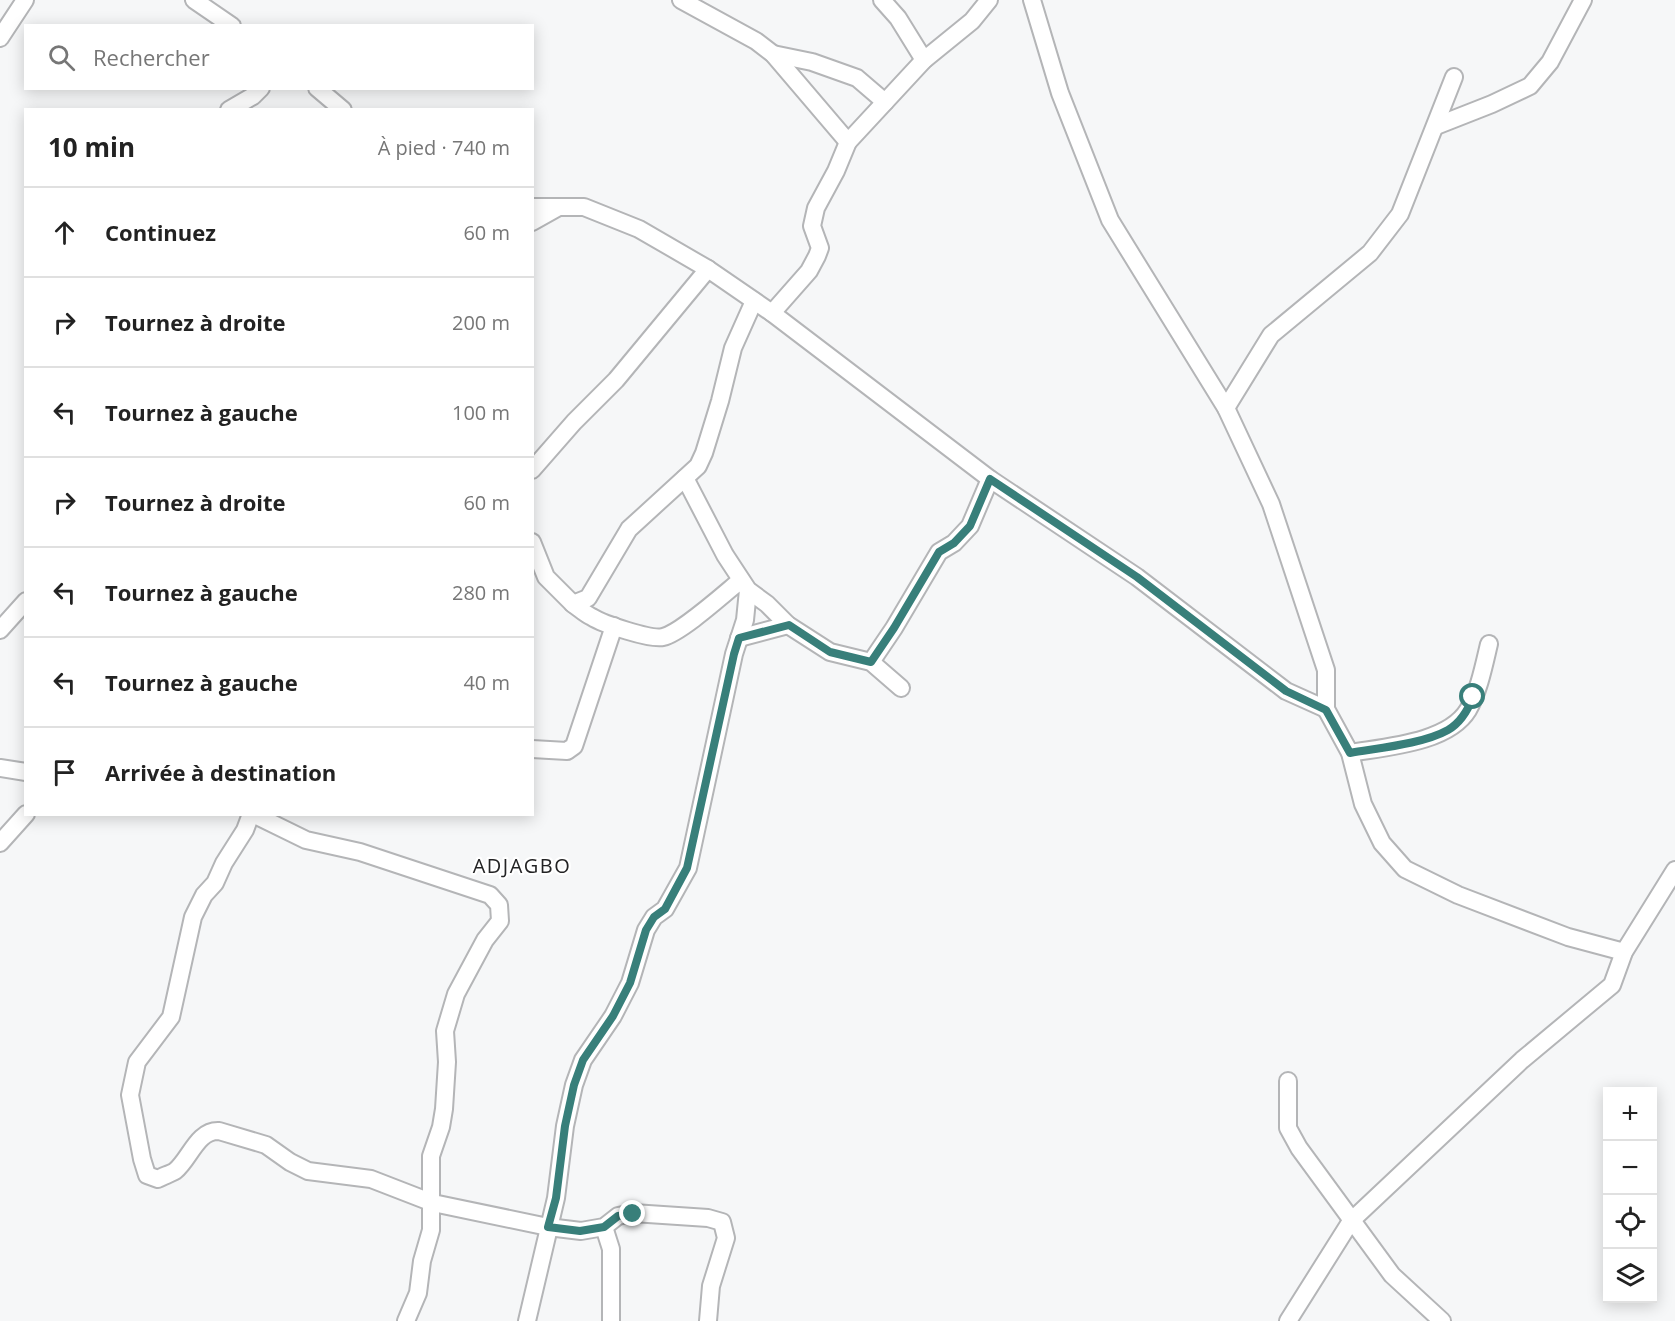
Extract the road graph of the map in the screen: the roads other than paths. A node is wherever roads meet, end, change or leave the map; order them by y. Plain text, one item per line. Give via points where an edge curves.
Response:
1 (25, 0) edge
2 (194, 0) edge
3 (681, 0) edge
4 (882, 0) edge
5 (989, 0) edge
6 (1032, 0) edge
7 (1584, 0) edge
8 (229, 24) edge
9 (0, 38) edge
10 (773, 54) junction
11 (924, 60) junction
12 (1454, 77) dead end
13 (259, 90) edge
14 (320, 90) edge
15 (885, 102) junction
16 (232, 108) edge
17 (341, 108) edge
18 (1436, 126) junction
19 (848, 142) junction
20 (534, 207) edge
21 (557, 207) junction
22 (534, 221) edge
23 (708, 269) junction
24 (754, 301) junction
25 (772, 313) junction
26 (1226, 408) junction
27 (534, 468) edge
28 (685, 478) junction
29 (990, 479) junction
30 (534, 547) edge
31 (745, 585) junction
32 (24, 604) edge
33 (573, 604) junction
34 (789, 625) junction
35 (614, 626) junction
36 (0, 630) edge
37 (739, 638) junction
38 (1489, 644) dead end
39 (871, 662) junction
40 (901, 688) dead end
41 (1326, 710) junction
42 (534, 749) edge
43 (1350, 753) junction
44 (0, 768) edge
45 (24, 772) edge
46 (24, 816) edge
47 (251, 816) edge
48 (256, 816) edge
49 (0, 843) edge
50 (1675, 870) edge
51 (1624, 952) junction
52 (1288, 1081) dead end
53 (433, 1203) junction
54 (1351, 1221) junction
55 (548, 1227) junction
56 (604, 1227) junction
57 (406, 1321) edge
58 (527, 1321) edge
59 (611, 1321) edge
60 (708, 1321) edge
61 (1288, 1321) edge
62 (1442, 1321) edge

1 - 9 street
2 - 8 street
3 - 10 street
4 - 11 street
5 - 11 street via 972,21
6 - 26 street via 1060,93 1110,220
7 - 18 street via 1550,62 1530,86
10 - 15 street via 812,62 857,78
10 - 19 street
11 - 15 street
12 - 18 street
13 - 16 street
14 - 17 street
15 - 19 street
18 - 26 street via 1400,214 1370,253 1271,335
19 - 25 street via 816,208 812,226 820,249 817,256 809,272
20 - 21 street
21 - 22 street
21 - 23 street via 584,207 639,229
23 - 24 street
23 - 27 street via 616,380
24 - 25 street
24 - 28 street via 733,348 704,453 698,466
25 - 29 street
26 - 41 street via 1271,504 1326,670
28 - 31 street
28 - 33 street via 629,529 588,598
29 - 39 street via 970,526 939,552
29 - 41 street via 1137,577 1286,691
30 - 33 street via 546,577
31 - 34 street
31 - 35 street via 662,637
31 - 37 street
32 - 36 street
33 - 35 street via 592,618
34 - 37 street
34 - 39 street via 830,652
35 - 42 street via 574,746 567,751
37 - 55 street via 687,868 665,909 646,930 630,983 583,1060 565,1126 556,1198
38 - 43 street via 1473,697 1456,724 1421,739
39 - 40 street
41 - 43 street
43 - 51 street via 1363,804 1382,843 1405,869 1458,895 1557,933
44 - 45 street
46 - 49 street
47 - 53 street via 193,917 171,1017 137,1062 130,1095 147,1175 158,1179 175,1170 202,1138 219,1131 266,1145 309,1171 371,1179
48 - 53 street via 306,840 406,866 490,895 499,904 500,921 485,940 456,994 445,1031 444,1110 431,1156
50 - 51 street
51 - 54 street via 1612,985 1522,1060
52 - 54 street via 1288,1128
53 - 55 street
53 - 57 street via 418,1293
54 - 61 street
54 - 62 street via 1392,1275
55 - 56 street via 580,1231
55 - 58 street
56 - 59 street via 611,1249
56 - 60 street via 618,1216 633,1214 722,1222 726,1238 711,1286

